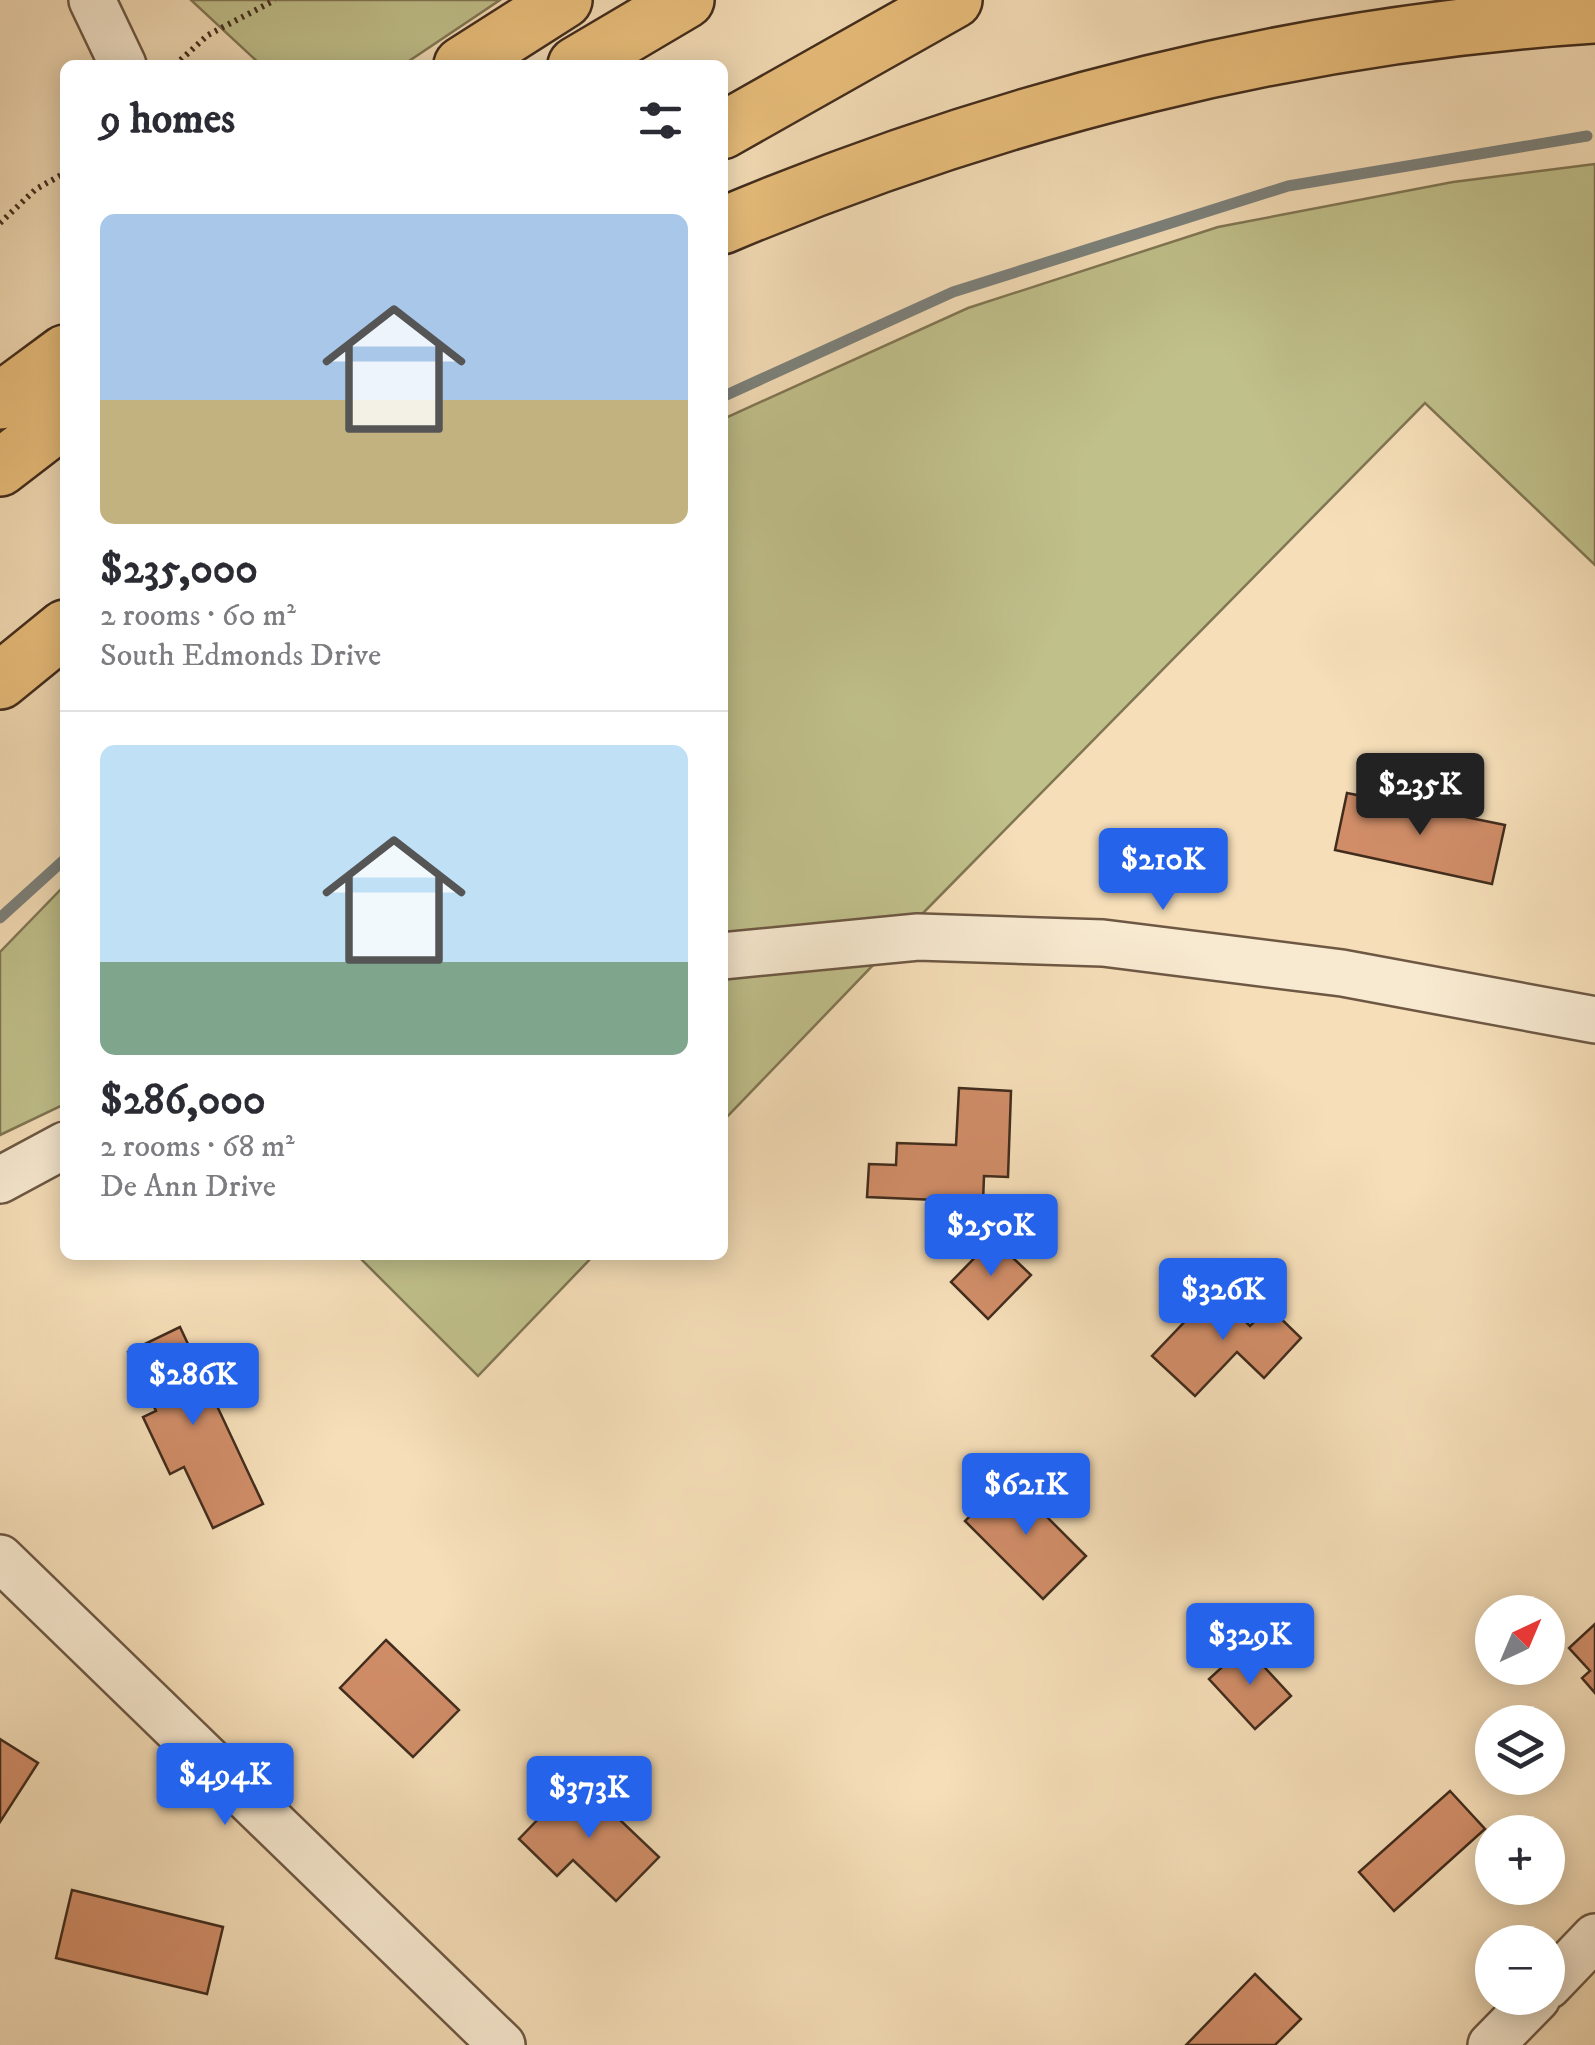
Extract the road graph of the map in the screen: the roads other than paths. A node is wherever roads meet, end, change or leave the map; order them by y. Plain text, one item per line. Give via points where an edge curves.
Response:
1 (92, 0) edge
2 (564, 0) edge
3 (686, 0) edge
4 (954, 0) edge
5 (1595, 15) edge
6 (121, 60) edge
7 (470, 60) edge
8 (584, 60) edge
9 (728, 127) edge
10 (728, 224) edge
11 (60, 357) edge
12 (0, 401) edge
13 (60, 422) edge
14 (0, 468) edge
15 (60, 590) edge
16 (60, 632) edge
17 (0, 639) edge
18 (0, 681) edge
19 (728, 955) edge
20 (1595, 1020) edge
21 (60, 1148) edge
22 (0, 1180) edge
23 (0, 1558) edge
24 (1595, 1937) edge
25 (1565, 1968) edge
26 (1520, 2015) edge
27 (502, 2045) edge
28 (1491, 2045) edge

1 - 6 street
2 - 7 highway
3 - 8 highway
4 - 9 highway
5 - 10 highway via 1334,45 1106,94 922,150
11 - 12 highway
13 - 14 highway
15 - 17 highway
16 - 18 highway
19 - 20 street via 918,937 1104,943 1342,974
21 - 22 street
23 - 27 street
24 - 25 street
26 - 28 street

